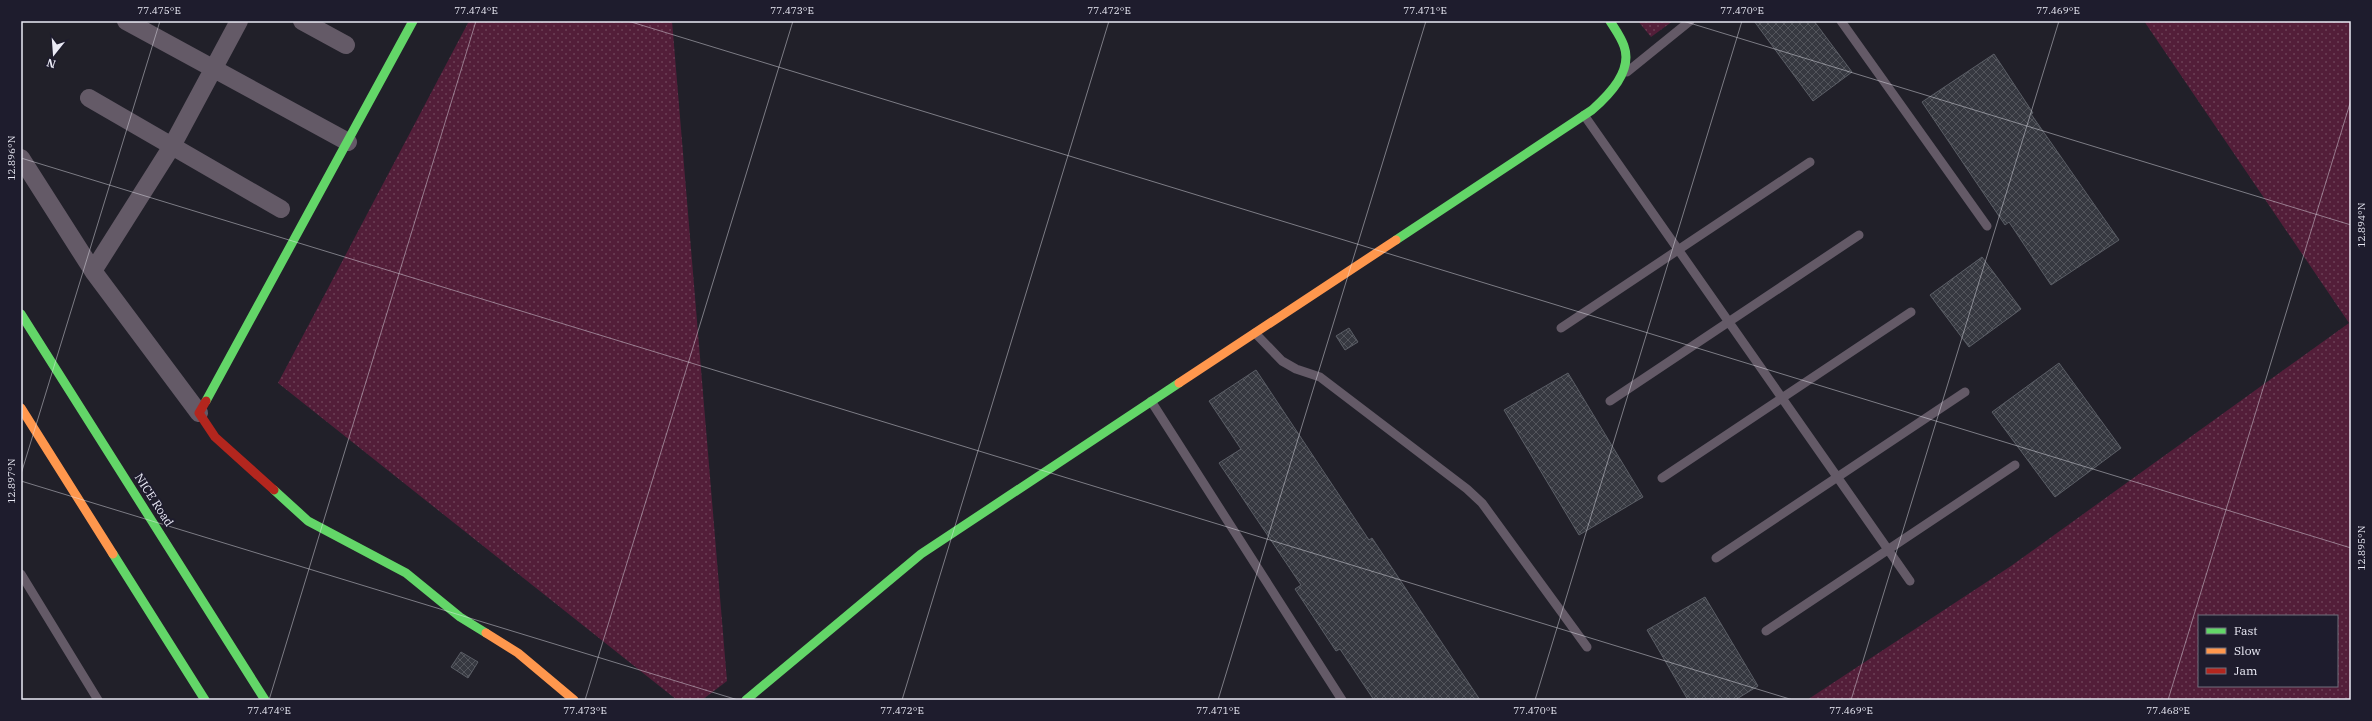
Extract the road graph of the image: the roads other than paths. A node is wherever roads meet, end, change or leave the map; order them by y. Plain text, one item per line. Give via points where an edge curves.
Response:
1 (126, 21) edge
2 (239, 21) edge
3 (302, 21) edge
4 (413, 21) edge
5 (1610, 21) edge
6 (1690, 21) edge
7 (1841, 21) edge
8 (346, 45) dead end
9 (213, 69) junction
10 (1619, 78) junction
11 (88, 98) dead end
12 (1584, 115) junction
13 (348, 142) junction
14 (172, 146) junction
15 (21, 158) edge
16 (1810, 162) dead end
17 (281, 209) dead end
18 (1987, 226) dead end
19 (1859, 235) dead end
20 (1678, 250) junction
21 (93, 271) junction
22 (1911, 312) dead end
23 (21, 314) edge
24 (1729, 322) junction
25 (1561, 328) dead end
26 (1255, 333) junction
27 (1965, 392) dead end
28 (1782, 398) junction
29 (1151, 401) junction
30 (1610, 401) dead end
31 (21, 408) edge
32 (199, 412) junction
33 (2015, 465) dead end
34 (1837, 477) junction
35 (1662, 478) dead end
36 (1888, 550) junction
37 (1716, 558) dead end
38 (21, 574) edge
39 (1910, 581) dead end
40 (1766, 631) dead end
41 (1587, 647) dead end
42 (98, 700) edge
43 (205, 700) edge
44 (265, 700) edge
45 (574, 700) edge
46 (746, 700) edge
47 (1342, 700) edge

1 - 9 street
2 - 9 street
3 - 8 street
4 - 13 main road
5 - 10 main road via 1623,42 1626,55
6 - 10 lane
7 - 18 lane
9 - 13 street
9 - 14 street
10 - 12 main road via 1605,99
11 - 14 street
12 - 20 lane
12 - 26 main road
13 - 32 main road
14 - 17 street
14 - 21 street
15 - 21 street
16 - 20 lane
19 - 24 lane
20 - 24 lane
20 - 25 lane
21 - 32 street
22 - 28 lane
23 - 44 main road, NICE Road
24 - 28 lane
24 - 30 lane
26 - 29 main road
26 - 41 lane via 1282,361 1320,377 1467,489 1482,504
27 - 34 lane
28 - 34 lane
28 - 35 lane
29 - 46 main road via 921,554
29 - 47 lane
31 - 43 main road
32 - 45 main road via 215,437 308,521 406,573 460,617 518,653
33 - 36 lane
34 - 36 lane
34 - 37 lane
36 - 39 lane
36 - 40 lane
38 - 42 lane

